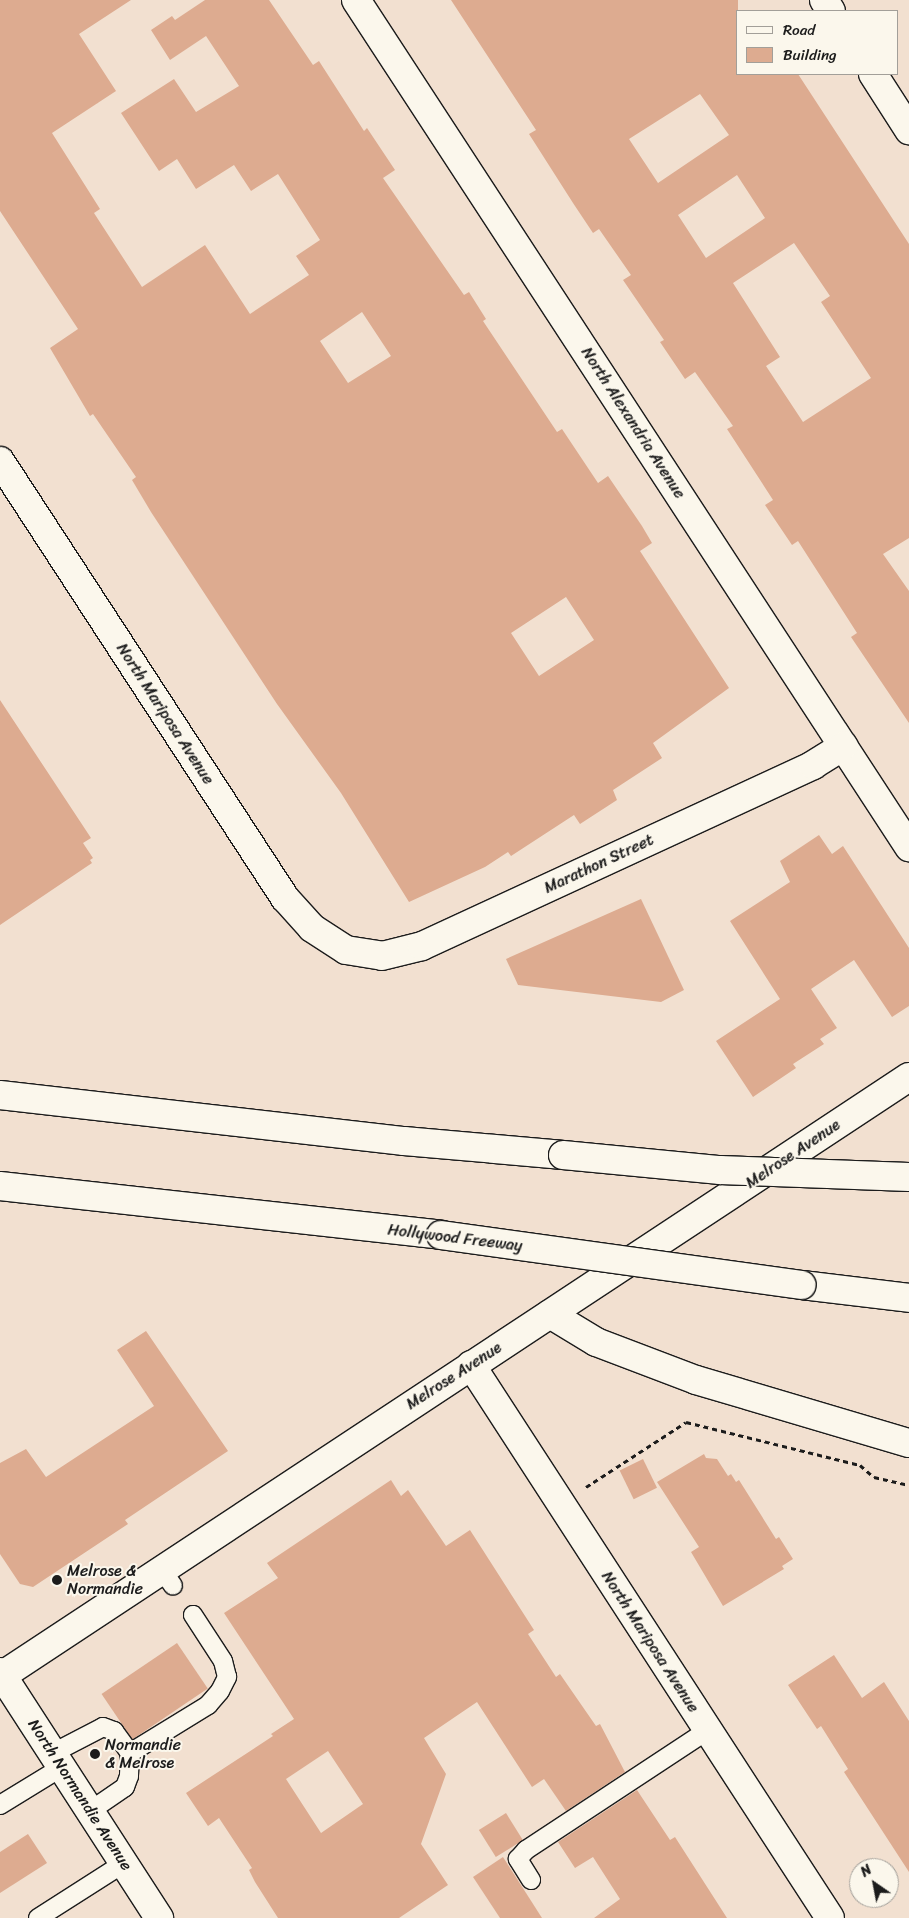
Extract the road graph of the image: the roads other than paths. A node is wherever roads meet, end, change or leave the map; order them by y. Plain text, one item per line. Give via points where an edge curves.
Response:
1 (356, 0) edge
2 (874, 75) edge
3 (909, 130) edge
4 (0, 461) edge
5 (843, 746) junction
6 (909, 847) edge
7 (346, 950) joint
8 (909, 1076) edge
9 (0, 1095) edge
10 (909, 1177) edge
11 (0, 1186) edge
12 (909, 1298) edge
13 (550, 1314) junction
14 (471, 1365) junction
15 (909, 1443) edge
16 (193, 1615) dead end
17 (1, 1675) edge
18 (708, 1730) junction
19 (130, 1753) junction
20 (57, 1760) junction
21 (0, 1805) edge
22 (90, 1812) junction
23 (124, 1864) junction
24 (531, 1880) dead end
25 (38, 1918) edge
26 (160, 1918) edge
27 (830, 1918) edge

1 - 5 main road, North Alexandria Avenue
2 - 3 main road
4 - 7 main road, North Mariposa Avenue via 285,898 312,928
5 - 6 main road, North Alexandria Avenue
5 - 7 main road, Marathon Street via 813,765 422,946 382,956
8 - 13 main road, Melrose Avenue
9 - 10 main road, bridge via 404,1141 720,1170
11 - 12 main road, Hollywood Freeway, bridge via 441,1235
13 - 14 main road, Melrose Avenue
13 - 15 main road via 596,1342 696,1380
14 - 17 main road, Melrose Avenue via 168,1578
14 - 18 main road, North Mariposa Avenue
16 - 19 lane via 223,1661 227,1677 208,1705
17 - 20 main road, North Normandie Avenue
18 - 24 lane via 526,1850 518,1859
18 - 27 main road, North Mariposa Avenue
19 - 20 lane via 114,1731 103,1727
19 - 22 lane via 129,1776 124,1786
20 - 21 lane
20 - 22 main road, North Normandie Avenue
22 - 23 main road, North Normandie Avenue
23 - 25 lane
23 - 26 main road, North Normandie Avenue

